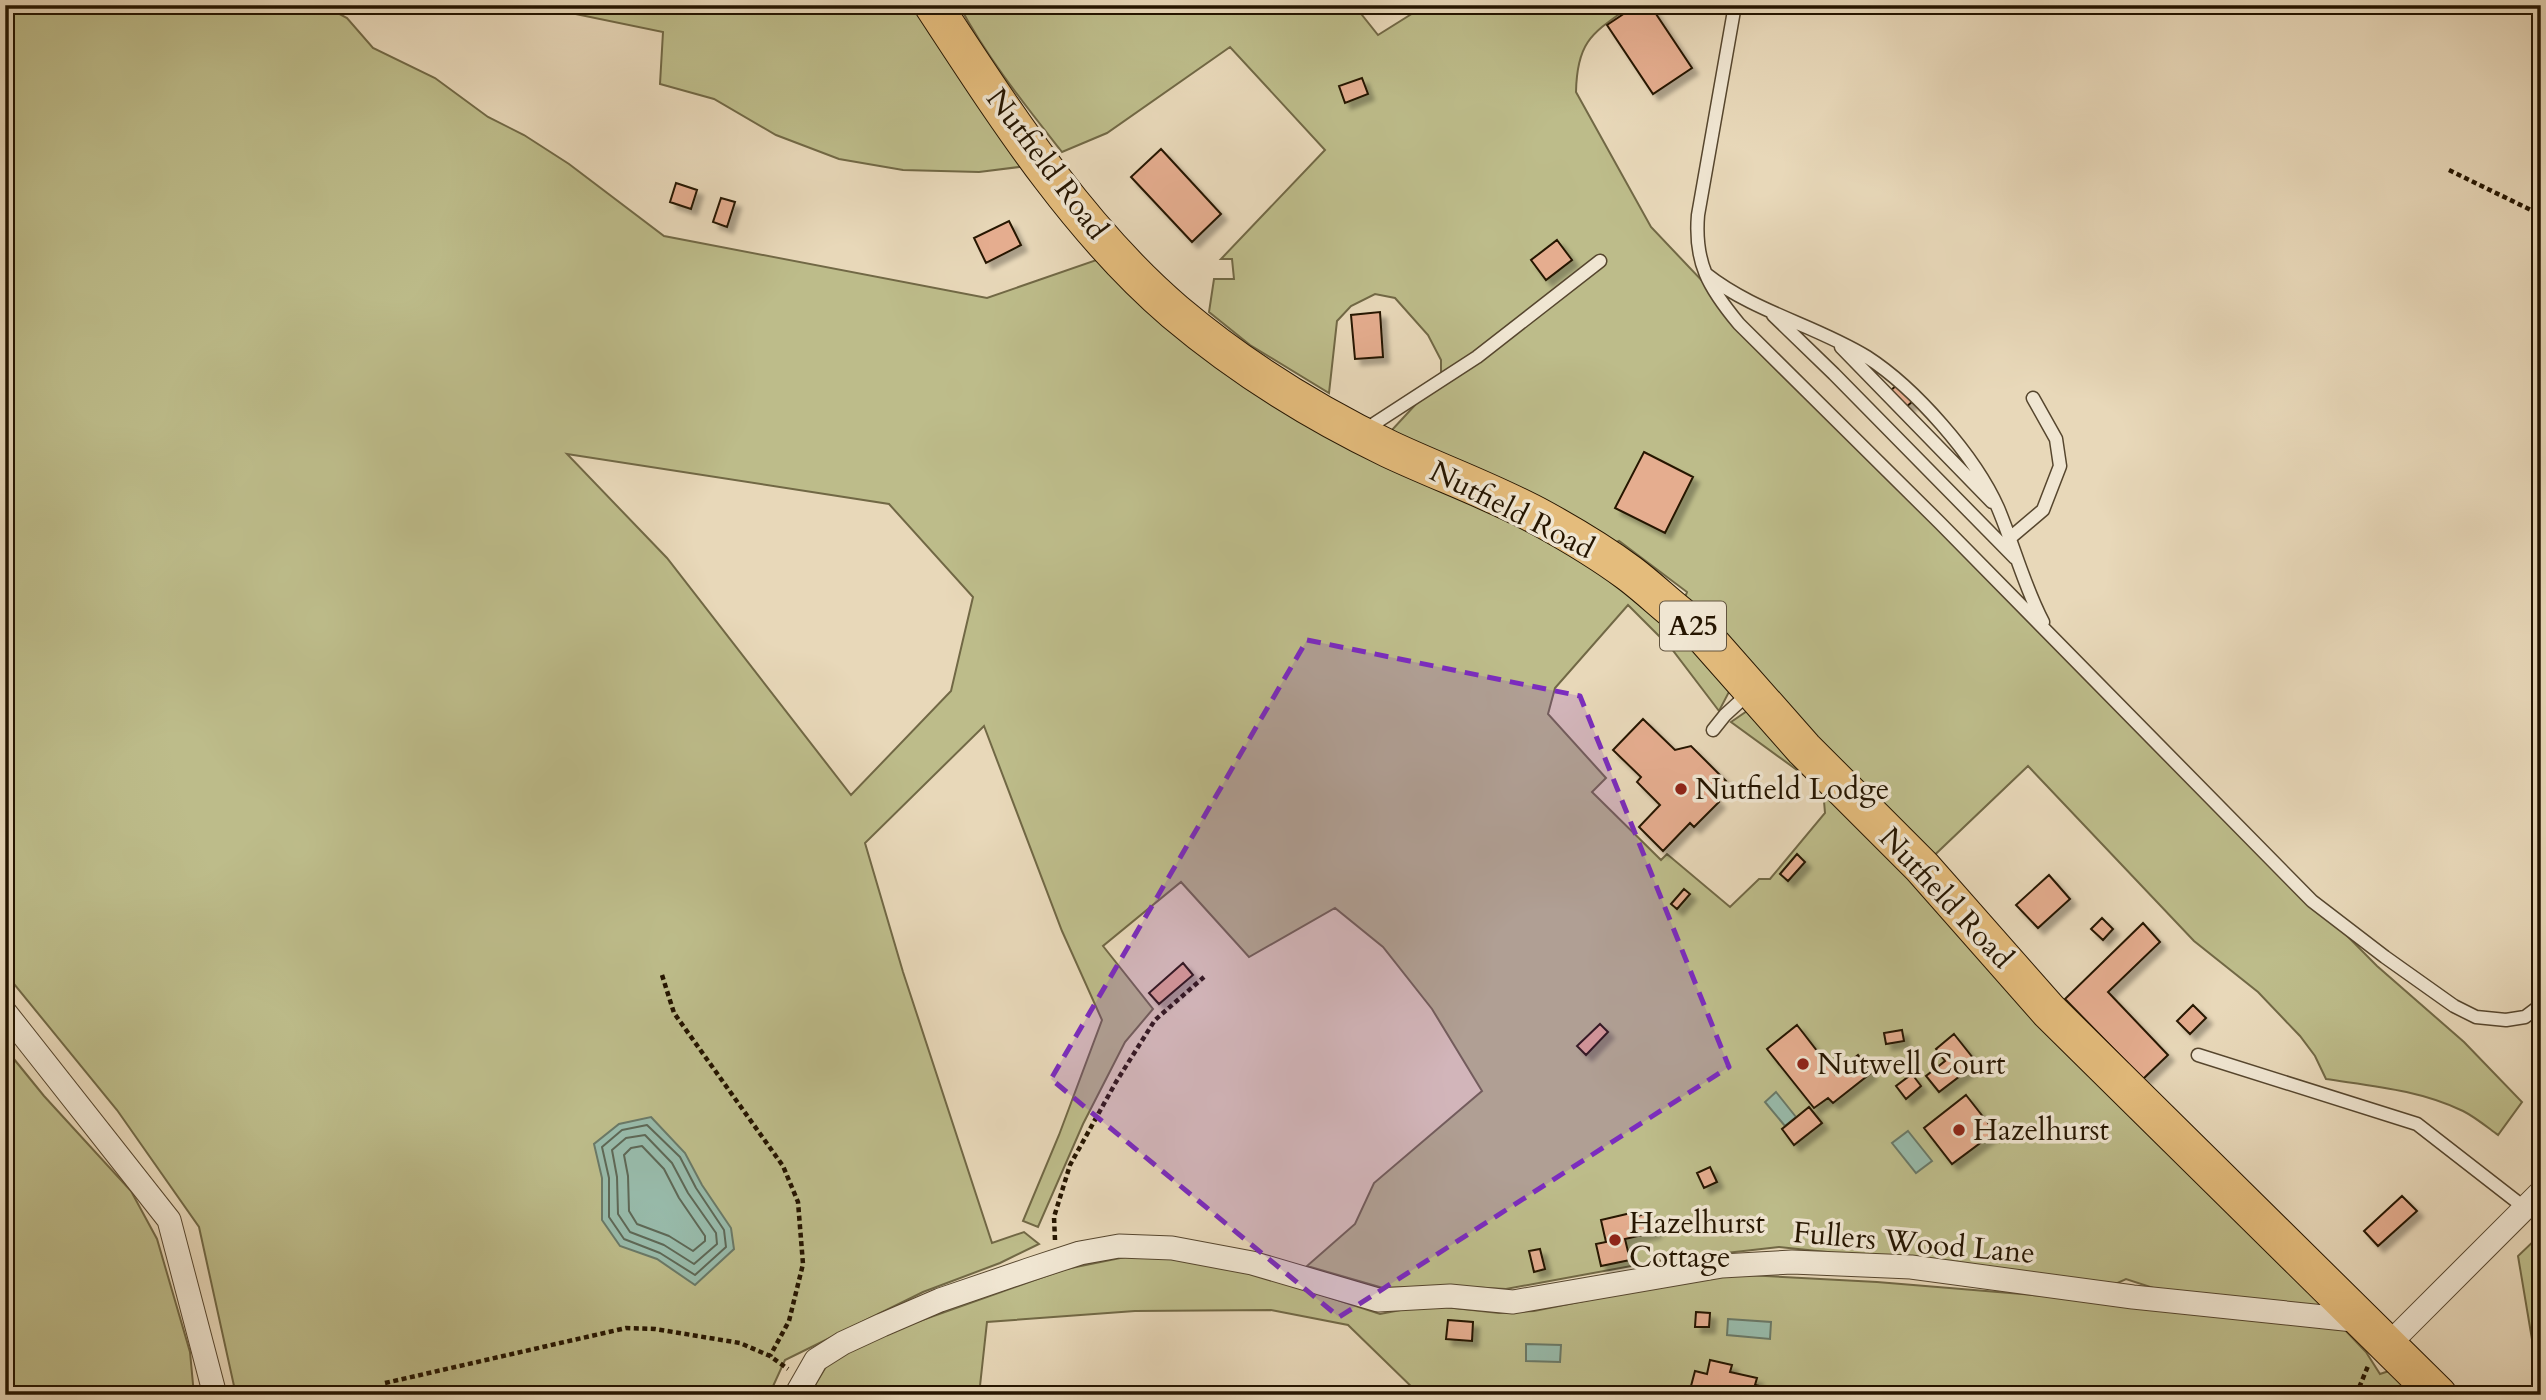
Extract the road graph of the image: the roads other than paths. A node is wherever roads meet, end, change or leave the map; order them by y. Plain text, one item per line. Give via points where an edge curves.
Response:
1 (933, 5) edge
2 (1735, 5) edge
3 (1600, 261) dead end
4 (1703, 272) junction
5 (1768, 310) junction
6 (1831, 337) junction
7 (2033, 398) dead end
8 (1360, 433) junction
9 (1998, 508) junction
10 (2010, 538) junction
11 (2019, 562) junction
12 (2048, 633) junction
13 (1752, 691) junction
14 (1713, 730) dead end
15 (2541, 1005) edge
16 (5, 1012) edge
17 (2198, 1055) dead end
18 (2533, 1200) edge
19 (2375, 1333) junction
20 (799, 1387) edge
21 (215, 1395) edge
22 (2438, 1395) edge

1 - 8 main road, Nutfield Road / A25 via 1052,178 1121,260 1222,348
2 - 4 lane via 1698,215 1696,236
3 - 8 lane via 1477,357
4 - 5 lane via 1728,291
4 - 12 lane via 1739,324
5 - 6 lane
5 - 11 lane
6 - 9 lane
6 - 9 lane via 1886,371 1911,393 1969,458
7 - 10 lane via 2056,439 2060,466 2043,510
8 - 13 main road, Nutfield Road / A25 via 1541,518 1596,550 1698,629
9 - 10 lane
10 - 11 lane
11 - 12 lane
12 - 15 lane via 2312,901 2385,957 2476,1017 2525,1017
13 - 14 lane
13 - 19 main road, Nutfield Road / A25 via 1922,867 2049,1012
16 - 21 street via 169,1220
17 - 18 lane via 2417,1124
18 - 19 street
19 - 20 street, Fullers Wood Lane via 1911,1268 1792,1262 1722,1266 1513,1302 1450,1296 1378,1300 1252,1263 1172,1248 1119,1246 1080,1253 881,1325 816,1360
19 - 22 main road, Nutfield Road / A25

